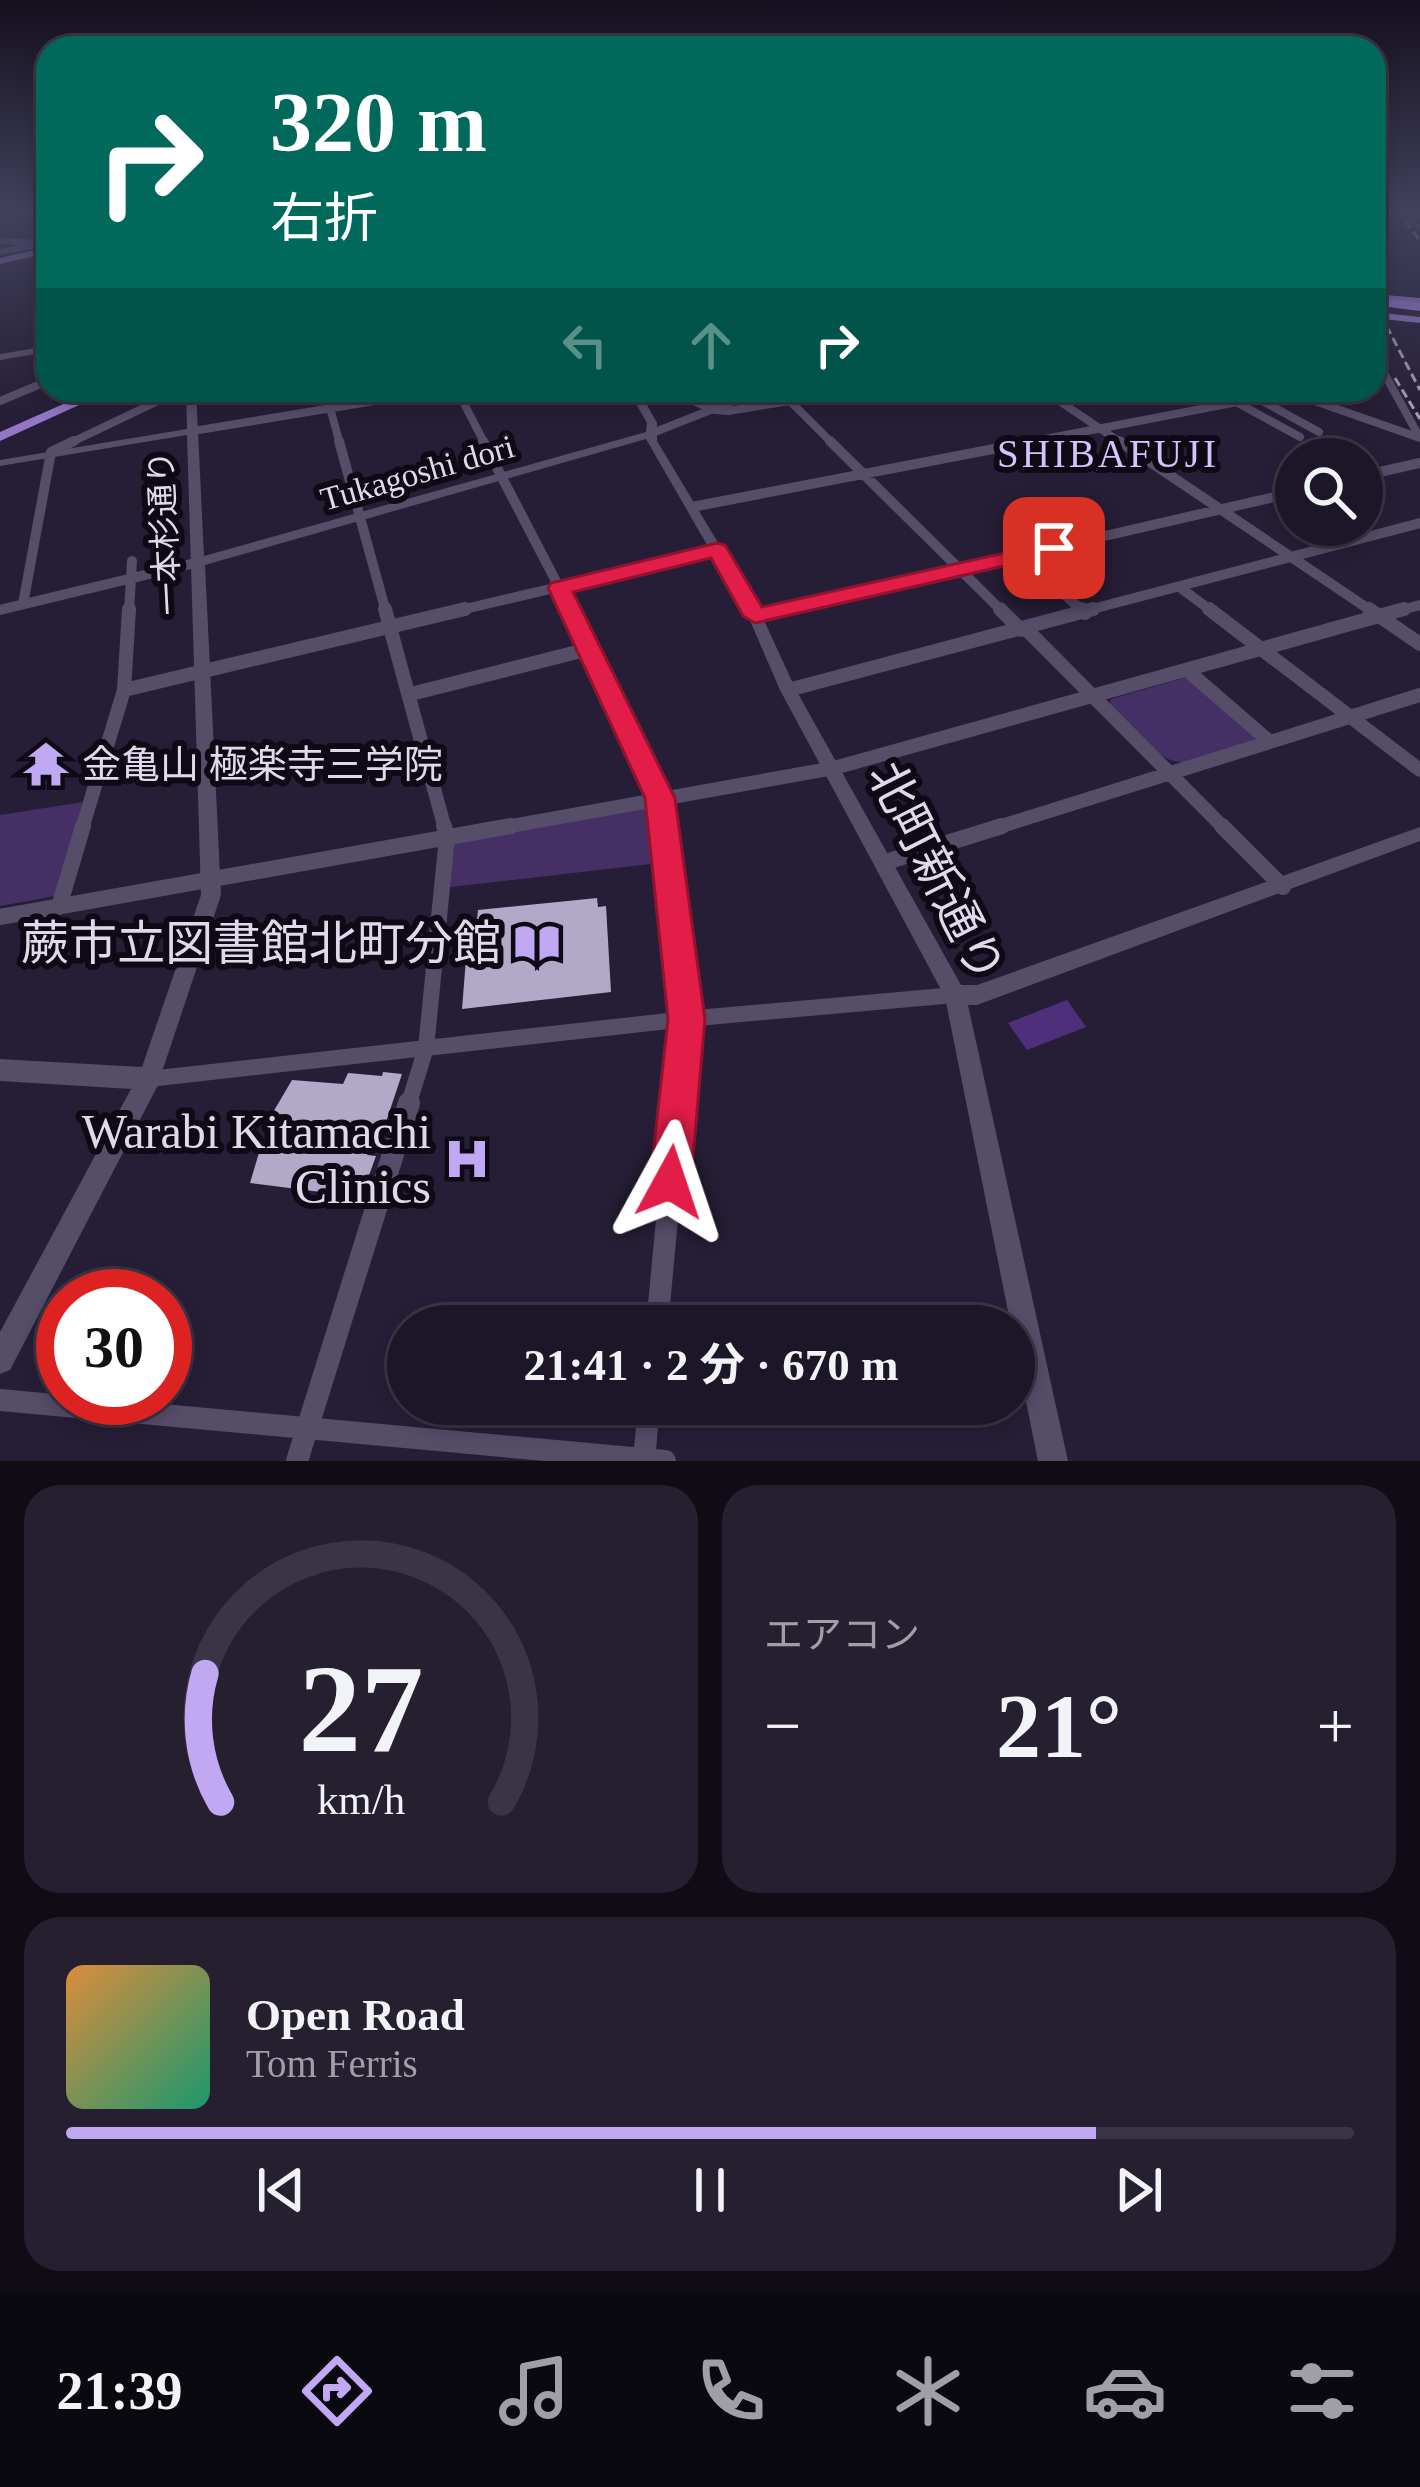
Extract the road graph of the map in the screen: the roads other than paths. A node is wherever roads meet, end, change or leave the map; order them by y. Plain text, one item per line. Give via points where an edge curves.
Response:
1 (1386, 308) edge
2 (1420, 310) edge
3 (36, 351) edge
4 (0, 357) edge
5 (36, 386) edge
6 (1386, 387) edge
7 (0, 401) edge
8 (79, 402) edge
9 (157, 402) edge
10 (192, 402) edge
11 (315, 402) edge
12 (329, 402) edge
13 (463, 402) edge
14 (640, 402) edge
15 (696, 402) edge
16 (733, 402) edge
17 (782, 402) edge
18 (792, 402) edge
19 (1061, 402) edge
20 (1236, 402) joint
21 (1264, 402) edge
22 (1321, 402) edge
23 (714, 410) junction
24 (1100, 428) junction
25 (193, 431) junction
26 (1319, 432) dead end
27 (650, 434) junction
28 (0, 437) edge
29 (1300, 437) dead end
30 (1420, 438) edge
31 (51, 454) junction
32 (0, 463) edge
33 (1420, 463) edge
34 (1383, 471) edge
35 (864, 474) junction
36 (502, 476) junction
37 (1275, 497) edge
38 (692, 507) junction
39 (1220, 509) junction
40 (360, 515) junction
41 (1420, 524) edge
42 (1405, 527) junction
43 (1420, 536) edge
44 (717, 550) junction
45 (1020, 555) junction
46 (1291, 557) junction
47 (199, 562) junction
48 (132, 570) junction
49 (960, 570) junction
50 (560, 588) junction
51 (1182, 589) junction
52 (23, 604) junction
53 (1420, 604) edge
54 (0, 610) edge
55 (1084, 614) junction
56 (755, 616) junction
57 (1379, 616) junction
58 (393, 627) junction
59 (1024, 630) junction
60 (1420, 644) edge
61 (589, 649) junction
62 (1263, 650) junction
63 (1187, 671) junction
64 (203, 672) junction
65 (124, 690) junction
66 (788, 690) junction
67 (410, 694) junction
68 (1420, 695) edge
69 (1092, 697) junction
70 (1350, 717) junction
71 (1270, 742) junction
72 (834, 768) junction
73 (1420, 770) edge
74 (1169, 775) junction
75 (660, 798) junction
76 (1420, 834) edge
77 (447, 837) junction
78 (886, 862) junction
79 (212, 880) junction
80 (1282, 887) junction
81 (59, 907) junction
82 (0, 917) edge
83 (955, 995) junction
84 (686, 1019) junction
85 (426, 1048) junction
86 (0, 1070) edge
87 (149, 1079) junction
88 (659, 1305) edge
89 (0, 1360) edge
90 (0, 1400) edge
91 (650, 1425) edge
92 (307, 1428) junction
93 (651, 1460) edge
94 (297, 1461) edge
95 (1053, 1461) edge

1 - 2 highway
3 - 4 street
5 - 7 street
6 - 30 street
8 - 28 highway
9 - 31 street
10 - 25 street, 一本杉通り
11 - 25 street
12 - 40 street
13 - 36 street
14 - 27 street, 北町新通り
15 - 23 street
16 - 23 street
17 - 23 street
18 - 35 street
19 - 24 street
20 - 24 street
20 - 29 street
21 - 26 street
22 - 30 street
23 - 27 street
24 - 35 street
24 - 39 street
25 - 31 street
25 - 47 street, 一本杉通り
27 - 36 street, Tukagoshi dori
27 - 38 street, 北町新通り
31 - 32 street
31 - 52 street
33 - 34 street
35 - 38 street
35 - 49 street
36 - 40 street, Tukagoshi dori
36 - 50 street
37 - 39 street
38 - 44 street, 北町新通り
39 - 45 street
39 - 46 street
40 - 47 street, Tukagoshi dori
40 - 58 street
41 - 42 street
42 - 43 street
42 - 46 street
44 - 50 street
44 - 56 street, 北町新通り
45 - 49 street
45 - 55 street
46 - 51 street
46 - 57 street
47 - 48 street
47 - 64 street, 一本杉通り
48 - 52 street
48 - 65 street
49 - 56 street
49 - 59 street
50 - 58 street
50 - 61 street
51 - 55 street
51 - 62 street
52 - 54 street
53 - 57 street
55 - 59 street
56 - 66 street, 北町新通り
57 - 60 street
57 - 62 street
58 - 64 street
58 - 67 street
59 - 66 street
59 - 69 street
61 - 67 street
61 - 75 street
62 - 63 street
62 - 70 street
63 - 69 street
63 - 71 street
64 - 65 street
64 - 79 street, 一本杉通り
65 - 81 street
66 - 72 street, 北町新通り
67 - 77 street
68 - 70 street
69 - 72 street
69 - 74 street
70 - 71 street
70 - 73 street
71 - 74 street
72 - 75 street
72 - 78 street, 北町新通り
74 - 78 street
74 - 80 street
75 - 77 street
75 - 84 street
76 - 80 street
77 - 79 street
77 - 85 street
78 - 83 street, 北町新通り
79 - 81 street
79 - 87 street
80 - 83 street via 977,995
81 - 82 street
83 - 84 street
83 - 95 street, 北町新通り
84 - 85 street
84 - 88 street
85 - 87 street
85 - 92 street
86 - 87 street
87 - 89 street
90 - 92 street
91 - 93 street
92 - 93 street
92 - 94 street

